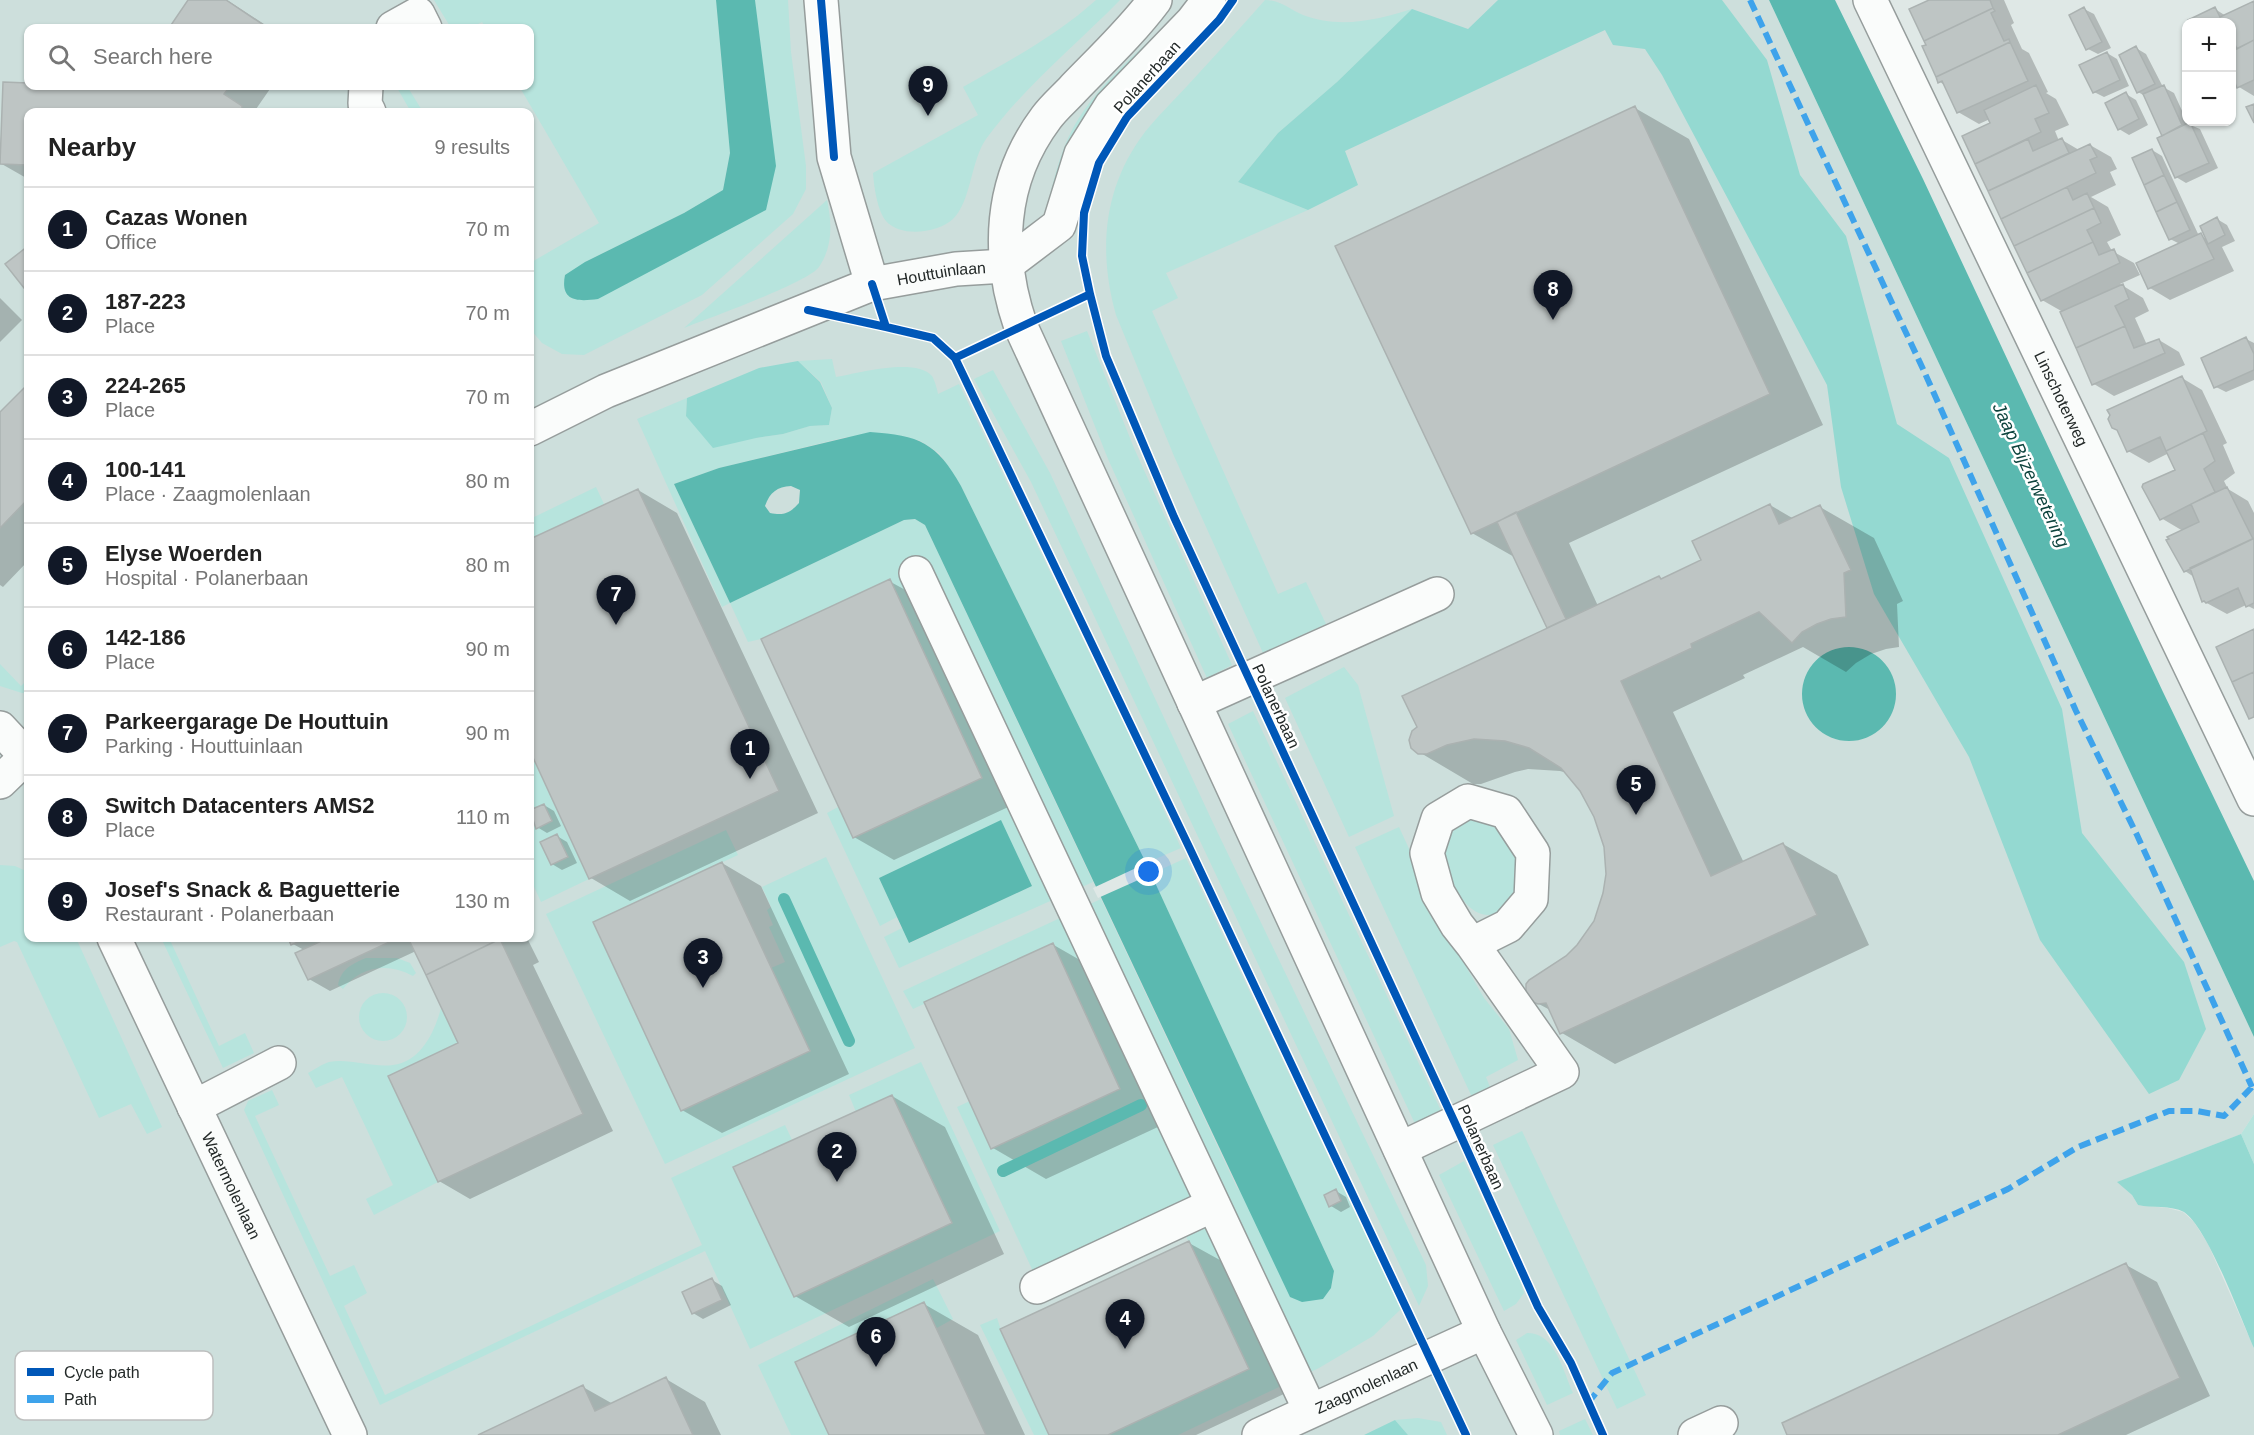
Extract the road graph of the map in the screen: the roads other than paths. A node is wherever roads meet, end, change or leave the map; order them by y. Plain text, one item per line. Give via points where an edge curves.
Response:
1 (821, 0) edge
2 (1155, 0) edge
3 (1209, 0) edge
4 (1870, 0) edge
5 (401, 24) edge
6 (423, 24) edge
7 (1005, 266) junction
8 (872, 284) junction
9 (534, 427) edge
10 (916, 573) dead end
11 (1437, 594) dead end
12 (1194, 703) junction
13 (0, 728) edge
14 (24, 753) edge
15 (24, 761) edge
16 (0, 782) edge
17 (2254, 799) edge
18 (116, 942) edge
19 (1472, 944) dead end
20 (279, 1063) dead end
21 (194, 1107) junction
22 (1400, 1149) junction
23 (1214, 1205) junction
24 (1037, 1287) dead end
25 (1484, 1332) junction
26 (1310, 1410) junction
27 (351, 1435) edge
28 (1259, 1435) edge
29 (1536, 1435) edge

1 - 8 street via 834,157
2 - 7 street via 1046,117 1026,150 1013,181 1005,223
3 - 7 street, Houttuinlaan via 1111,106 1081,154 1059,225
4 - 17 street, Linschoterweg
5 - 6 street via 418,15
7 - 8 street, Houttuinlaan via 957,269
7 - 12 street via 1021,327
8 - 9 street, Houttuinlaan via 606,391
10 - 23 street
11 - 12 street
12 - 22 street
13 - 14 street
15 - 16 street
18 - 21 street, Watermolenlaan
19 - 22 street via 1562,1072
20 - 21 street
21 - 27 street, Watermolenlaan
22 - 25 street
23 - 24 street
23 - 26 street
25 - 26 street, Zaagmolenlaan
25 - 29 street
26 - 28 street, Zaagmolenlaan

